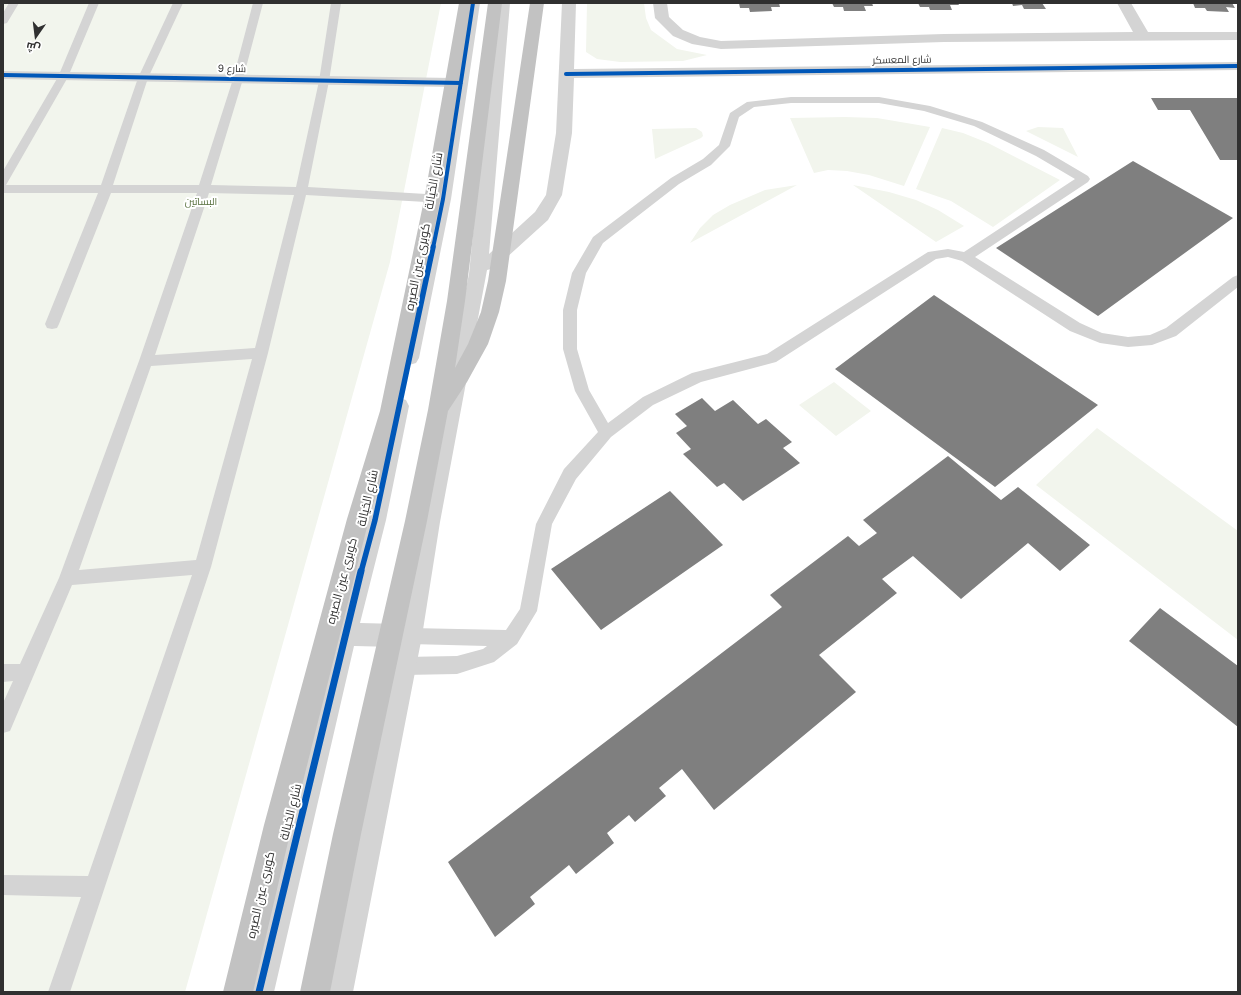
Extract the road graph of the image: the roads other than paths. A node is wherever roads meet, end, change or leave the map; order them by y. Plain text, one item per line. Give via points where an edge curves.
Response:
1 (14, 3) edge
2 (94, 3) edge
3 (178, 3) edge
4 (258, 3) edge
5 (336, 3) edge
6 (466, 3) edge
7 (473, 3) edge
8 (495, 3) edge
9 (503, 3) edge
10 (537, 3) edge
11 (568, 3) edge
12 (660, 3) edge
13 (1124, 3) edge
14 (3, 21) edge
15 (1142, 35) junction
16 (1238, 36) edge
17 (1238, 66) edge
18 (3, 74) edge
19 (566, 74) junction
20 (63, 76) junction
21 (143, 78) junction
22 (238, 80) junction
23 (324, 81) junction
24 (461, 83) junction
25 (3, 182) edge
26 (3, 189) edge
27 (106, 189) junction
28 (204, 189) junction
29 (301, 191) junction
30 (443, 199) junction
31 (966, 257) junction
32 (478, 274) junction
33 (1238, 280) edge
34 (52, 324) dead end
35 (261, 353) junction
36 (146, 361) junction
37 (438, 410) junction
38 (606, 433) junction
39 (203, 567) junction
40 (67, 578) junction
41 (345, 634) junction
42 (410, 636) junction
43 (511, 638) junction
44 (404, 666) junction
45 (25, 672) junction
46 (3, 673) edge
47 (3, 724) edge
48 (3, 885) edge
49 (95, 887) junction
50 (59, 992) edge
51 (238, 992) edge
52 (259, 992) edge
53 (315, 992) edge
54 (338, 992) edge

1 - 14 lane
2 - 20 lane
3 - 21 lane
4 - 22 lane
5 - 23 lane
6 - 51 highway, كوبرى عين الصيره via 432,200 390,411 358,519 278,825
7 - 24 street, شارع الخيالة
8 - 37 highway via 456,301
9 - 32 street
10 - 37 highway via 497,281 490,312 478,344
11 - 19 street
12 - 15 street via 662,18 678,33 697,41 722,45
13 - 15 street
15 - 16 street
17 - 19 street, شارع المعسكر
18 - 20 street, شارع 9
19 - 32 street via 564,133 550,206
20 - 21 street, شارع 9
20 - 25 lane
21 - 22 street, شارع 9
21 - 27 lane
22 - 23 street, شارع 9
22 - 28 lane
23 - 24 street, شارع 9
23 - 29 lane
24 - 30 street, شارع الخيالة
26 - 27 lane
27 - 28 lane
27 - 34 lane
28 - 29 lane
28 - 36 lane
29 - 30 lane
29 - 35 lane
30 - 41 street, شارع الخيالة via 375,520
31 - 33 lane via 1075,327 1100,338 1128,342 1152,340 1171,332
31 - 38 lane via 948,253 933,254 771,358 697,377 648,401
31 - 38 lane via 1084,179 1040,153 978,124 926,108 879,100 791,100 751,104 734,115 724,146 707,162 675,181 598,240 579,273 570,310 570,349 582,391
32 - 42 street
35 - 36 lane
35 - 39 lane
36 - 40 lane
37 - 53 highway
38 - 43 lane via 570,474 544,524 528,611
39 - 40 lane
39 - 49 lane
40 - 45 lane
41 - 42 street
41 - 52 street, شارع الخيالة
42 - 43 lane
42 - 44 street
43 - 44 lane via 488,656 457,665
44 - 54 street
45 - 46 lane
45 - 47 lane
48 - 49 lane
49 - 50 lane

